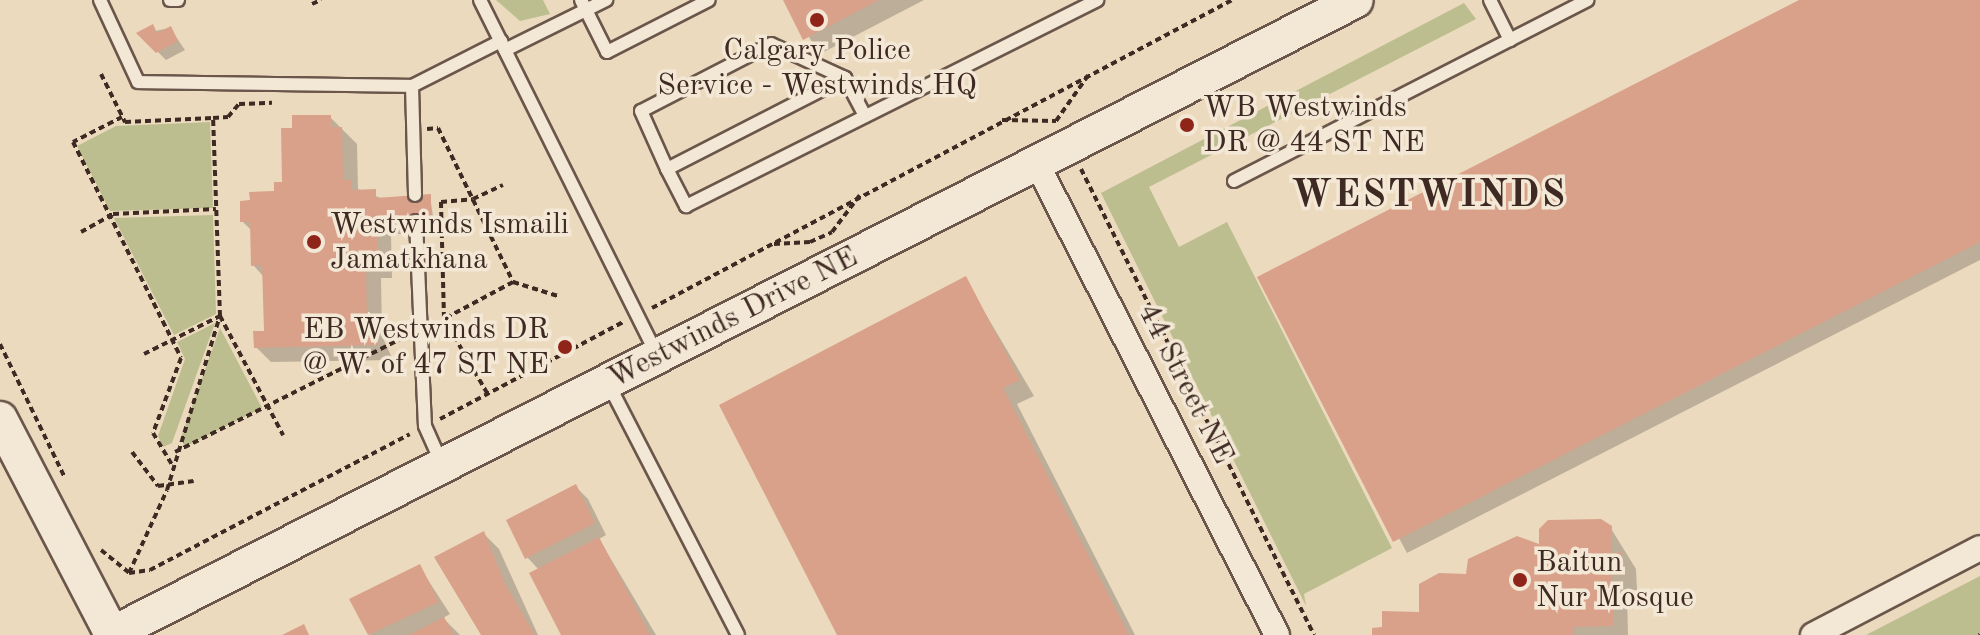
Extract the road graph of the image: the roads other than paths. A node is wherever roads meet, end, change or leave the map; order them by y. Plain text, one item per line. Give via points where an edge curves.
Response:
1 (100, 0) edge
2 (170, 0) edge
3 (178, 0) edge
4 (480, 0) edge
5 (606, 0) edge
6 (709, 0) edge
7 (1097, 0) edge
8 (1356, 0) edge
9 (1490, 0) edge
10 (1587, 0) edge
11 (584, 5) edge
12 (1510, 40) junction
13 (503, 46) junction
14 (845, 78) junction
15 (412, 86) junction
16 (865, 116) junction
17 (1036, 162) junction
18 (667, 169) junction
19 (1234, 181) dead end
20 (415, 195) dead end
21 (416, 221) dead end
22 (658, 356) junction
23 (608, 382) junction
24 (0, 419) edge
25 (443, 466) junction
26 (1980, 548) edge
27 (111, 635) edge
28 (738, 635) edge
29 (1277, 635) edge
30 (1813, 635) edge

1 - 15 lane via 138,82
2 - 3 lane
4 - 13 lane
5 - 11 lane
6 - 11 lane via 607,52
7 - 16 lane
8 - 17 street, Westwinds Drive NE via 1062,133
9 - 12 lane
10 - 12 lane
11 - 13 lane
12 - 19 lane
13 - 15 lane
13 - 22 lane
14 - 16 lane
14 - 18 lane
14 - 18 lane via 771,44 745,57 641,111
15 - 20 lane
16 - 18 lane via 686,206
17 - 22 street, Westwinds Drive NE
17 - 29 street, 44 Street NE
21 - 25 lane via 425,426
22 - 23 street, Westwinds Drive NE
23 - 25 street, Westwinds Drive NE
23 - 28 lane
24 - 27 street
25 - 27 street, Westwinds Drive NE
26 - 30 street

